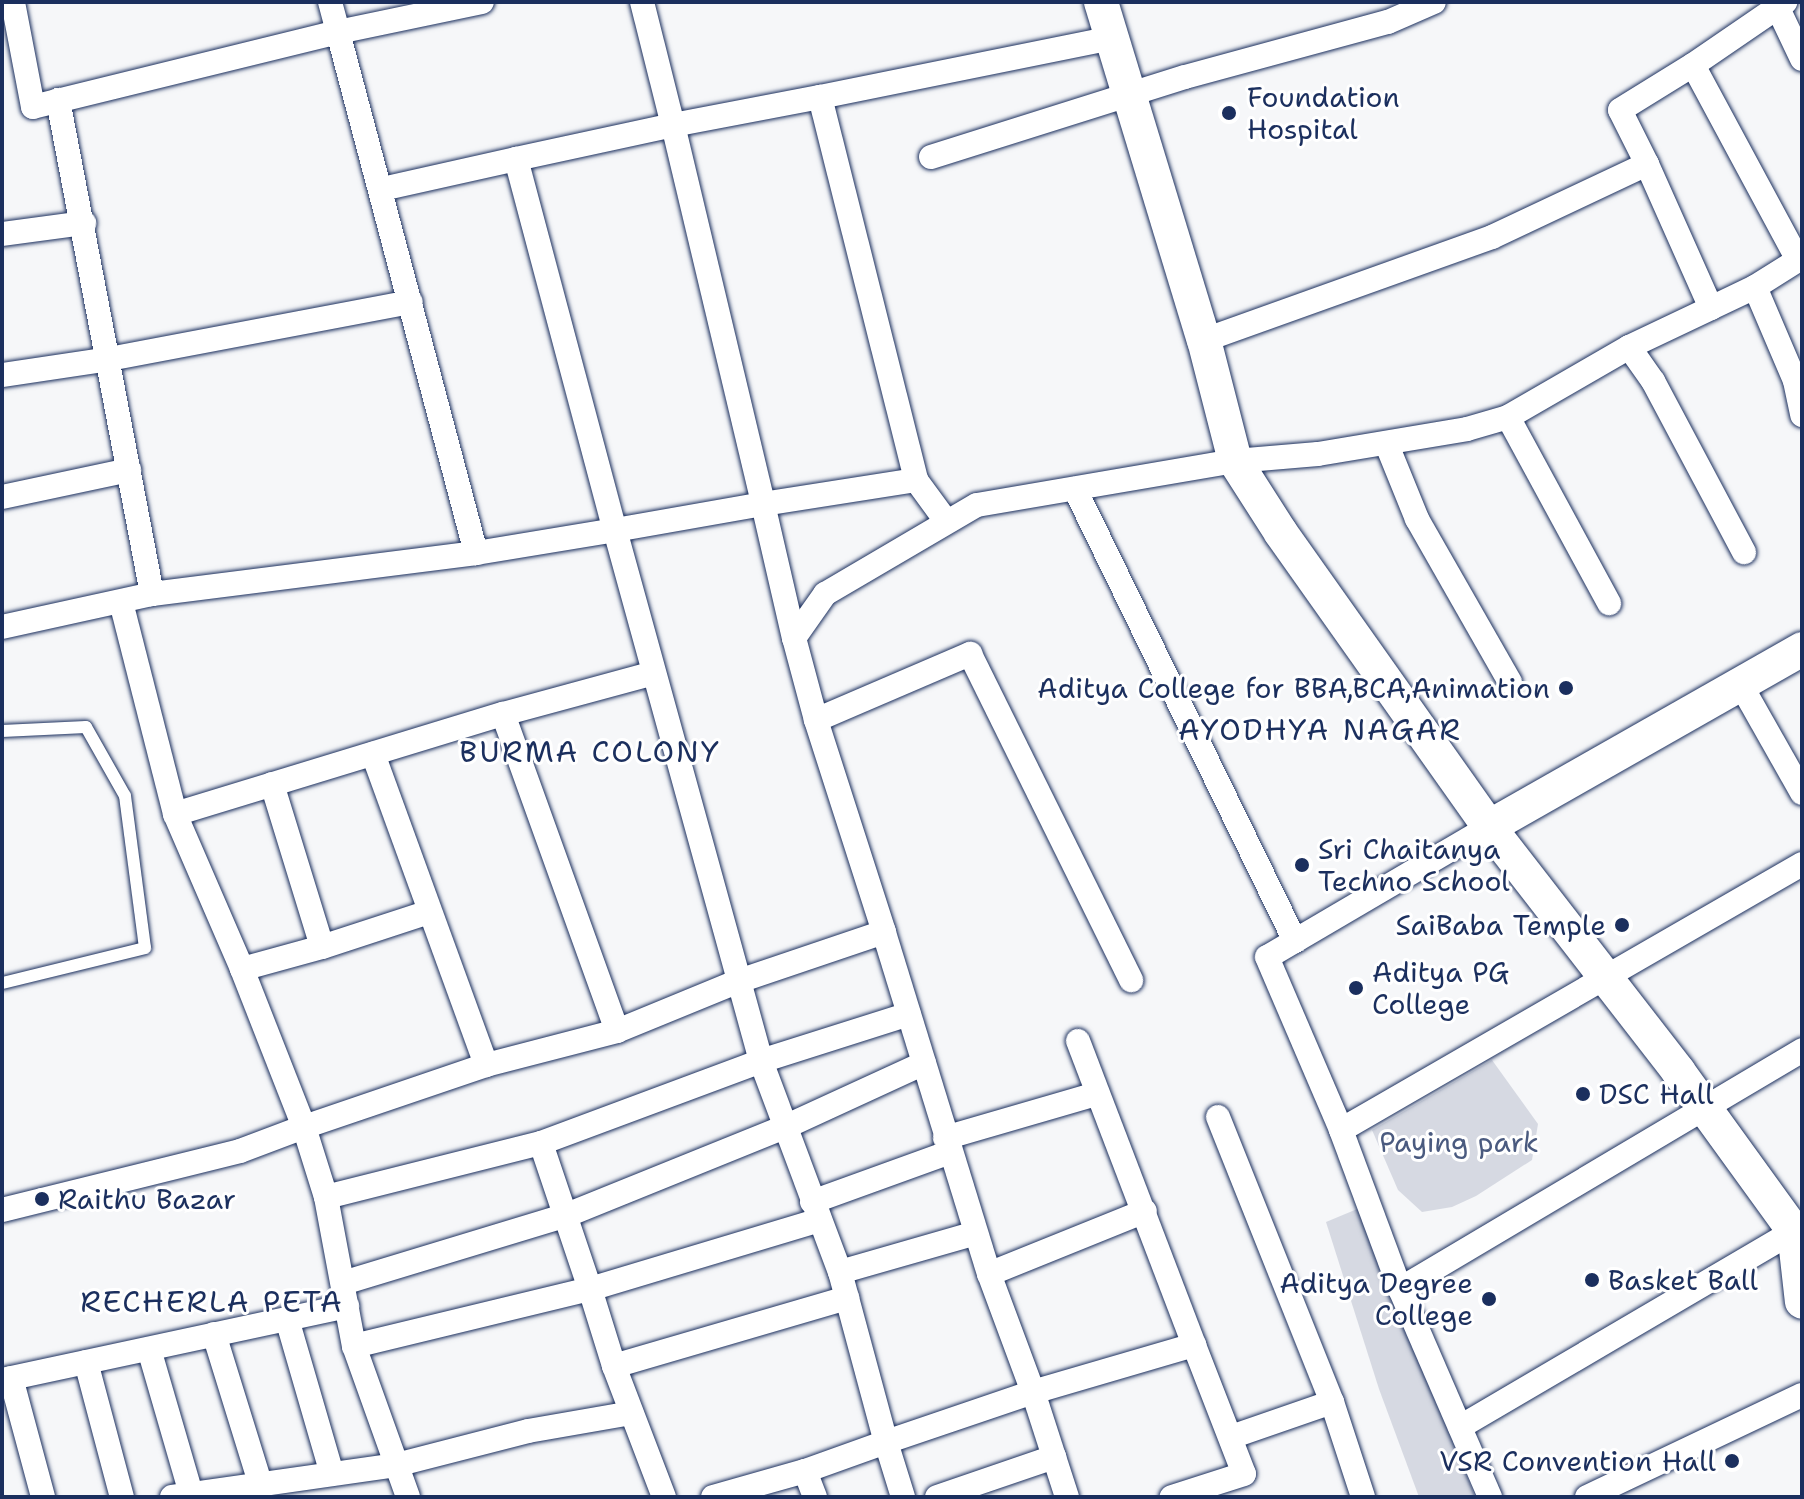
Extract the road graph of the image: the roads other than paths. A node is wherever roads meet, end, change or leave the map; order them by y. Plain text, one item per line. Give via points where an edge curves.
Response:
1 (13, 2) edge
2 (330, 2) edge
3 (482, 2) edge
4 (642, 2) edge
5 (1101, 2) edge
6 (1434, 2) edge
7 (1779, 4) edge
8 (338, 32) junction
9 (1112, 38) junction
10 (1801, 54) edge
11 (1693, 65) junction
12 (1129, 94) junction
13 (820, 97) junction
14 (58, 100) junction
15 (673, 125) junction
16 (931, 157) dead end
17 (516, 159) junction
18 (1647, 164) junction
19 (382, 189) junction
20 (84, 223) junction
21 (2, 234) edge
22 (1800, 259) edge
23 (1755, 287) junction
24 (411, 302) junction
25 (1711, 308) junction
26 (1204, 340) junction
27 (1629, 347) junction
28 (109, 359) junction
29 (2, 375) edge
30 (1798, 380) edge
31 (1802, 415) edge
32 (1508, 417) junction
33 (1387, 445) junction
34 (1235, 461) junction
35 (129, 470) junction
36 (916, 480) junction
37 (1075, 489) junction
38 (2, 497) edge
39 (763, 504) junction
40 (946, 521) junction
41 (615, 530) junction
42 (1744, 552) dead end
43 (476, 553) junction
44 (152, 594) junction
45 (121, 602) junction
46 (1609, 603) dead end
47 (2, 627) edge
48 (794, 638) junction
49 (1802, 649) edge
50 (654, 673) junction
51 (1510, 682) dead end
52 (1741, 685) junction
53 (503, 714) junction
54 (816, 720) junction
55 (2, 731) edge
56 (373, 754) junction
57 (272, 784) junction
58 (1802, 793) edge
59 (175, 814) junction
60 (1489, 827) junction
61 (1802, 864) edge
62 (429, 912) junction
63 (884, 932) junction
64 (1295, 941) junction
65 (322, 947) junction
66 (242, 969) junction
67 (1604, 979) junction
68 (1131, 980) dead end
69 (739, 981) junction
70 (2, 983) edge
71 (909, 1014) junction
72 (617, 1031) junction
73 (1078, 1041) dead end
74 (1802, 1050) edge
75 (761, 1061) junction
76 (924, 1063) junction
77 (486, 1065) junction
78 (1096, 1094) junction
79 (1705, 1110) junction
80 (1218, 1117) dead end
81 (304, 1127) junction
82 (785, 1127) junction
83 (1341, 1130) junction
84 (541, 1143) junction
85 (948, 1145) junction
86 (326, 1197) junction
87 (2, 1210) edge
88 (816, 1211) junction
89 (1145, 1211) junction
90 (567, 1215) junction
91 (1798, 1228) edge
92 (976, 1233) junction
93 (840, 1272) junction
94 (989, 1274) junction
95 (590, 1289) junction
96 (1400, 1289) junction
97 (345, 1295) junction
98 (847, 1298) junction
99 (1802, 1302) edge
100 (287, 1319) junction
101 (214, 1334) junction
102 (1194, 1345) junction
103 (354, 1346) junction
104 (149, 1349) junction
105 (86, 1362) junction
106 (614, 1366) junction
107 (7, 1379) edge
108 (1033, 1392) junction
109 (1802, 1395) edge
110 (1332, 1402) junction
111 (631, 1413) junction
112 (1460, 1427) junction
113 (1231, 1437) junction
114 (886, 1442) junction
115 (1054, 1457) junction
116 (396, 1465) junction
117 (805, 1471) junction
118 (332, 1474) junction
119 (260, 1483) junction
120 (1247, 1486) edge
121 (185, 1496) edge
122 (43, 1497) edge
123 (122, 1497) edge
124 (408, 1497) edge
125 (664, 1497) edge
126 (713, 1497) edge
127 (815, 1497) edge
128 (903, 1497) edge
129 (937, 1497) edge
130 (1067, 1497) edge
131 (1172, 1497) edge
132 (1363, 1497) edge
133 (1490, 1497) edge
134 (1587, 1497) edge

1 - 14 street via 33,107
2 - 8 street
3 - 8 street
4 - 15 street
5 - 9 street
6 - 12 street via 1388,22
7 - 10 street
7 - 11 street
8 - 14 street
8 - 19 street
9 - 12 street
9 - 13 street
11 - 18 street via 1620,110
11 - 22 street
12 - 16 street
12 - 26 street
13 - 15 street
13 - 36 street
14 - 20 street
15 - 17 street
15 - 39 street
17 - 19 street
17 - 41 street
18 - 25 street
18 - 26 street via 1492,237
19 - 24 street
20 - 21 street
20 - 28 street
22 - 23 street
23 - 25 street
23 - 30 street
24 - 28 street
24 - 43 street
25 - 27 street
26 - 34 street
27 - 32 street
27 - 42 street via 1672,415
28 - 29 street
28 - 35 street
30 - 31 street
32 - 33 street
32 - 46 street
33 - 34 street
33 - 51 street via 1417,519
34 - 37 street
34 - 60 street
35 - 38 street
35 - 44 street
36 - 39 street
36 - 40 street
37 - 40 street via 977,505
37 - 64 street
39 - 41 street
39 - 48 street
40 - 48 street via 825,594
41 - 43 street
41 - 50 street
43 - 44 street
44 - 45 street
45 - 47 street
45 - 59 street
48 - 54 street
49 - 52 street
50 - 53 street
50 - 69 street
52 - 58 street
52 - 60 street
53 - 56 street
53 - 72 street
54 - 63 street
54 - 68 street via 970,654
55 - 70 lane via 86,727 125,796 145,948
56 - 57 street
56 - 62 street
57 - 59 street
57 - 65 street
59 - 66 street
60 - 64 street
60 - 67 street
61 - 67 street
62 - 65 street
62 - 77 street
63 - 69 street
63 - 71 street
64 - 83 street via 1267,957
65 - 66 street
66 - 81 street
67 - 79 street
67 - 83 street
69 - 72 street
69 - 75 street
71 - 75 street
71 - 76 street
72 - 77 street
73 - 78 street
74 - 79 street
75 - 82 street
75 - 84 street
76 - 82 street
76 - 85 street
77 - 81 street
78 - 85 street
78 - 89 street
79 - 91 street
79 - 96 street
80 - 110 street
81 - 86 street
81 - 87 street via 240,1151
82 - 88 street
82 - 90 street
83 - 96 street
84 - 86 street
84 - 90 street
85 - 88 street
85 - 92 street
86 - 97 street
88 - 93 street
88 - 95 street
89 - 94 street
89 - 102 street
90 - 95 street
90 - 97 street
91 - 99 street
91 - 112 street
92 - 93 street
92 - 94 street
93 - 98 street
94 - 108 street
95 - 103 street
95 - 106 street
96 - 112 street
97 - 100 street
97 - 103 street
98 - 106 street
98 - 114 street
100 - 101 street
100 - 118 street
101 - 104 street
101 - 119 street
102 - 108 street
102 - 113 street
103 - 116 street
104 - 105 street
104 - 121 street
105 - 107 street
105 - 123 street
106 - 111 street
107 - 122 street
108 - 114 street
108 - 115 street
109 - 134 street
110 - 113 street
110 - 132 street
111 - 116 street via 528,1431
111 - 125 street
112 - 133 street
113 - 120 street
114 - 117 street
114 - 128 street
115 - 129 street
115 - 130 street
116 - 118 street
116 - 124 street
117 - 126 street
117 - 127 street
118 - 119 street
119 - 121 street
120 - 131 street

